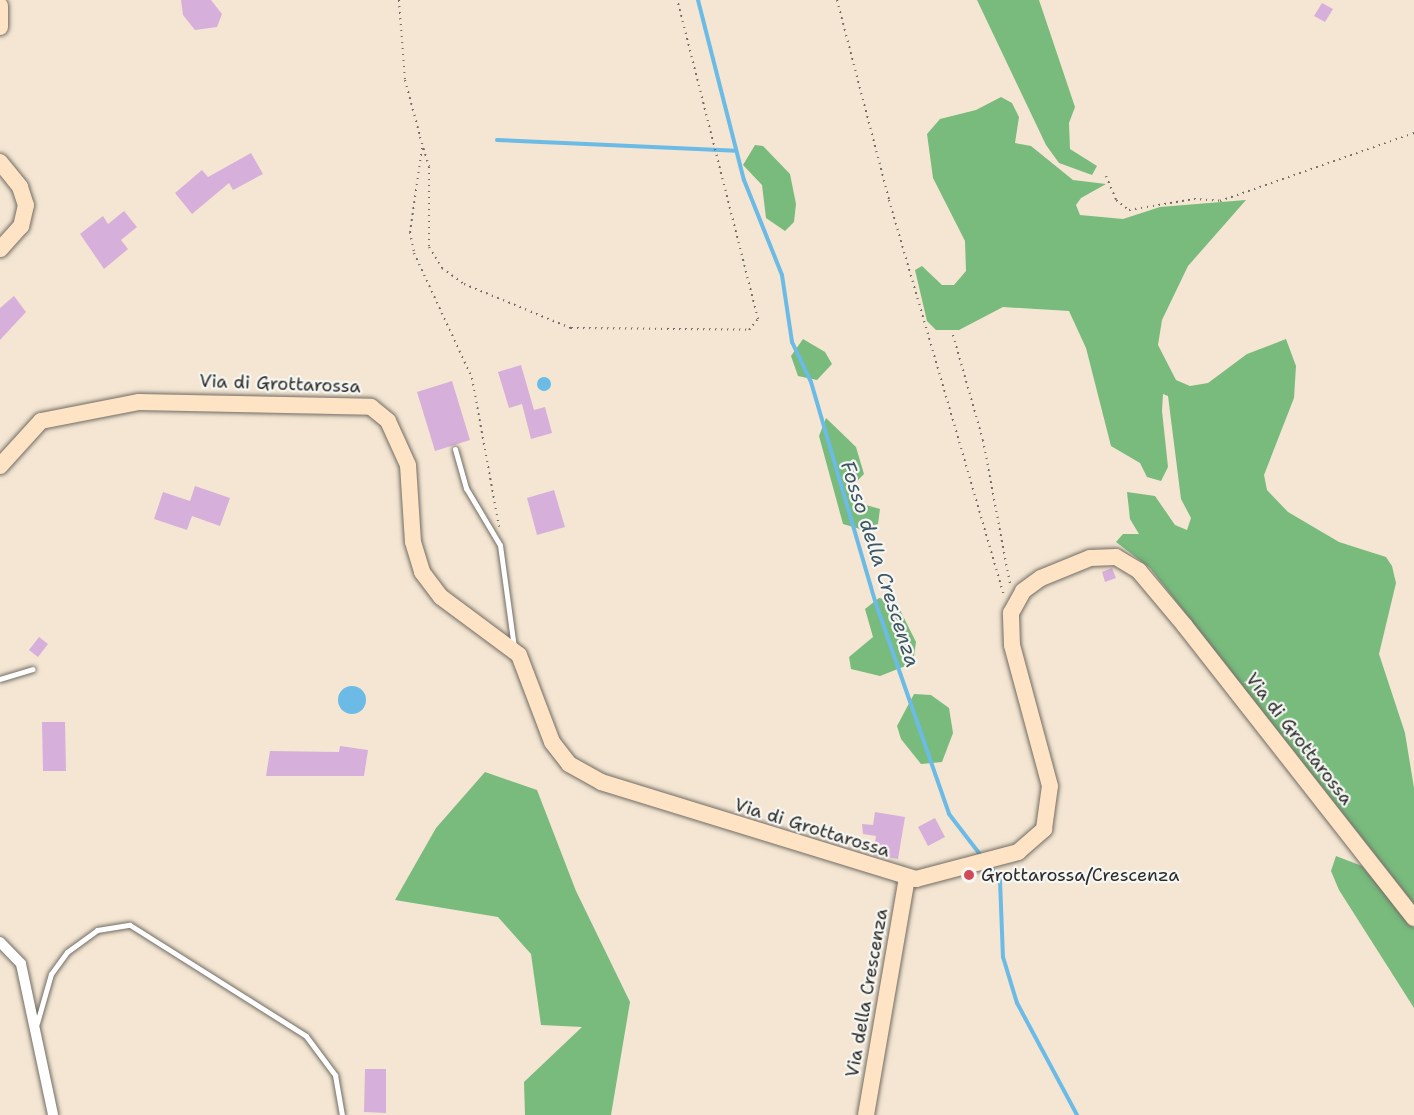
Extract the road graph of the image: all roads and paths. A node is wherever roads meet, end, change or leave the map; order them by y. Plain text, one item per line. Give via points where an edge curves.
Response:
1 (399, 0) edge
2 (677, 0) edge
3 (837, 0) edge
4 (0, 6) edge
5 (0, 27) edge
6 (1414, 133) edge
7 (420, 137) junction
8 (0, 162) edge
9 (1106, 176) dead end
10 (0, 249) edge
11 (953, 335) dead end
12 (455, 449) dead end
13 (0, 466) edge
14 (500, 545) junction
15 (1019, 595) junction
16 (1011, 613) junction
17 (514, 649) junction
18 (33, 669) dead end
19 (0, 679) edge
20 (907, 878) junction
21 (1414, 918) edge
22 (0, 942) edge
23 (36, 1036) junction
24 (53, 1115) edge
25 (342, 1115) edge
26 (866, 1115) edge

1 - 7 path via 405,80
2 - 7 path via 758,320 749,330 572,328 464,284 442,268 429,247 429,167
3 - 16 path via 889,200
4 - 5 street
6 - 9 path via 1220,201 1194,199 1129,210 1116,200
7 - 14 path via 410,232 414,253 472,378
8 - 10 street via 20,187 26,205 18,231
11 - 15 path via 998,506 1008,582
12 - 14 lane via 466,488
13 - 17 street, Via di Grottarossa via 42,421 138,402 371,407 388,421 408,465 413,542 426,579 448,603
14 - 17 lane
15 - 16 street, Via di Grottarossa
15 - 21 street, Via di Grottarossa via 1041,578 1097,556 1116,557 1133,566
16 - 20 street, Via di Grottarossa via 1012,645 1044,760 1051,807 1041,835 1004,857 967,869
17 - 20 street, Via di Grottarossa via 556,749 583,773
18 - 19 lane
20 - 26 street, Via della Crescenza
22 - 23 street via 21,964
23 - 24 street
23 - 25 lane via 43,994 60,960 97,930 130,925 306,1036 335,1074

